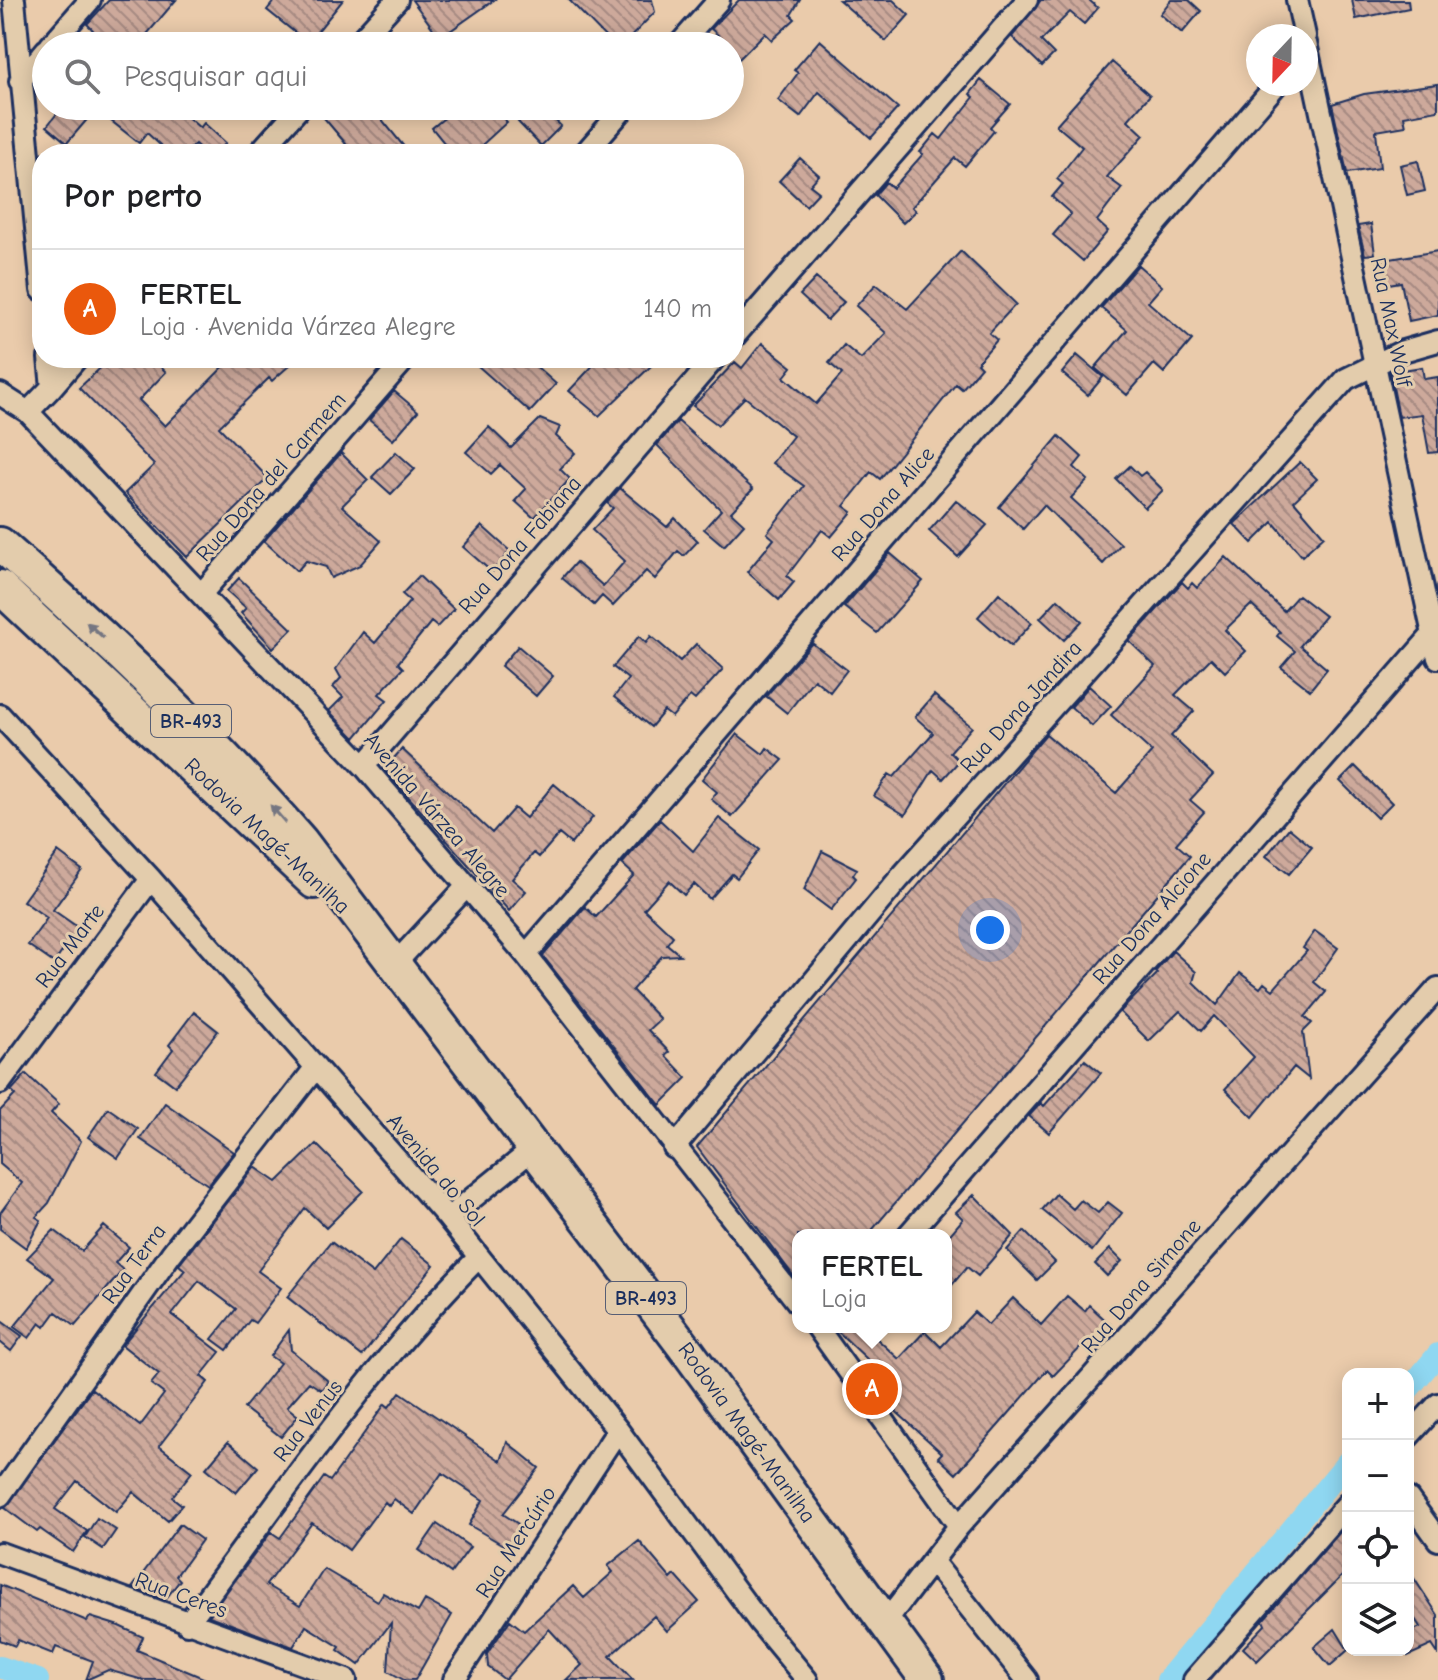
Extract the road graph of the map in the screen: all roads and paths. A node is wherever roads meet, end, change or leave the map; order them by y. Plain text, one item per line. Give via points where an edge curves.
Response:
1 (14, 0) edge
2 (90, 0) edge
3 (397, 0) edge
4 (719, 0) edge
5 (1027, 0) edge
6 (1297, 0) edge
7 (1302, 24) edge
8 (62, 32) edge
9 (368, 32) edge
10 (690, 32) edge
11 (32, 67) edge
12 (20, 81) junction
13 (1267, 96) edge
14 (1317, 96) edge
15 (288, 120) edge
16 (614, 120) edge
17 (267, 144) edge
18 (593, 144) edge
19 (32, 195) edge
20 (744, 325) edge
21 (1438, 341) edge
22 (1375, 363) junction
23 (50, 368) edge
24 (68, 368) edge
25 (397, 368) edge
26 (706, 368) edge
27 (52, 387) junction
28 (0, 394) edge
29 (28, 412) junction
30 (0, 544) edge
31 (0, 587) edge
32 (203, 592) junction
33 (1433, 634) junction
34 (1438, 658) edge
35 (0, 715) edge
36 (364, 766) junction
37 (151, 879) junction
38 (467, 886) junction
39 (359, 921) junction
40 (526, 955) junction
41 (393, 966) junction
42 (1438, 988) edge
43 (316, 1067) junction
44 (0, 1083) edge
45 (674, 1148) junction
46 (532, 1150) junction
47 (448, 1218) junction
48 (913, 1229) edge
49 (479, 1257) junction
50 (792, 1296) edge
51 (826, 1333) edge
52 (1438, 1404) edge
53 (618, 1430) junction
54 (1414, 1430) edge
55 (0, 1496) edge
56 (1414, 1506) edge
57 (1342, 1510) edge
58 (959, 1526) junction
59 (1438, 1540) edge
60 (0, 1553) edge
61 (932, 1561) junction
62 (886, 1621) junction
63 (187, 1624) junction
64 (346, 1680) edge
65 (454, 1680) edge
66 (807, 1680) edge
67 (927, 1680) edge
68 (1027, 1680) edge
69 (1194, 1680) edge

1 - 12 street
2 - 8 street
3 - 9 street
4 - 10 street
5 - 20 street
6 - 7 street, Rua Max Wolf
11 - 12 street
12 - 19 street
13 - 40 street, Rua Dona Alice
14 - 22 street, Rua Max Wolf
15 - 17 street
16 - 18 street
21 - 22 street, Rua Dona Jandira
22 - 33 street, Rua Max Wolf
22 - 45 street, Rua Dona Jandira via 1346,379 931,844
23 - 27 street
24 - 27 street
25 - 32 street, Rua Dona del Carmem
26 - 36 street, Rua Dona Fabiana
27 - 29 street
28 - 29 street, Avenida Várzea Alegre
29 - 32 street, Avenida Várzea Alegre
39 -> 30 highway, Rodovia Magé-Manilha / BR-493 via 301,841 236,766
31 - 39 highway, Rodovia Magé-Manilha / BR-493
32 - 36 street, Avenida Várzea Alegre
33 - 34 street, Rua Max Wolf
33 - 48 street, Rua Dona Alcione
35 - 37 street, Avenida do Sol
36 - 38 street, Avenida Várzea Alegre
37 - 43 street, Avenida do Sol
37 - 44 street, Rua Marte
38 - 40 street, Avenida Várzea Alegre
38 - 41 street
39 - 41 highway, Rodovia Magé-Manilha / BR-493
40 - 45 street, Avenida Várzea Alegre
41 - 46 highway, Rodovia Magé-Manilha / BR-493
42 - 58 street, Rua Dona Simone
43 - 47 street, Avenida do Sol
43 - 55 street, Rua Terra via 180,1241
45 - 50 street, Avenida Várzea Alegre
46 - 47 street
46 - 62 highway, Rodovia Magé-Manilha / BR-493
47 - 49 street, Avenida do Sol
49 - 53 street, Avenida do Sol
49 - 63 street, Rua Venus via 426,1310
51 - 58 street
52 - 54 street
53 - 65 street, Rua Mercúrio
53 - 66 street, Avenida do Sol
56 - 59 street
57 - 69 street
58 - 61 street, Rua Dona Simone
60 - 63 street, Rua Ceres
61 - 62 street, Rua Dona Simone
61 - 68 street
62 - 67 highway, Rodovia Magé-Manilha / BR-493
63 - 64 street, Rua Ceres

